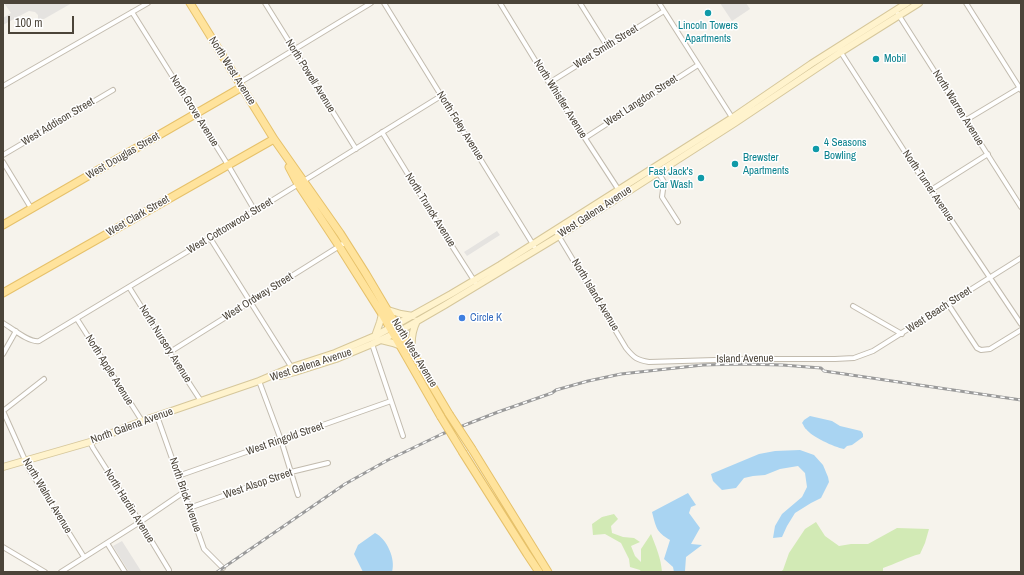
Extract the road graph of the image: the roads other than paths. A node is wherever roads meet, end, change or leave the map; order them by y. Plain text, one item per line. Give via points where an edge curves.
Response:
1 (148, 3) edge
2 (190, 3) edge
3 (265, 3) edge
4 (370, 3) edge
5 (384, 3) edge
6 (500, 3) edge
7 (580, 3) edge
8 (659, 3) edge
9 (907, 3) edge
10 (919, 3) edge
11 (966, 3) edge
12 (664, 11) junction
13 (132, 12) junction
14 (898, 13) junction
15 (607, 46) junction
16 (294, 50) junction
17 (839, 50) junction
18 (698, 65) junction
19 (549, 83) junction
20 (241, 85) junction
21 (3, 86) edge
22 (1021, 88) edge
23 (113, 90) dead end
24 (441, 96) junction
25 (196, 114) junction
26 (734, 120) junction
27 (966, 120) junction
28 (382, 132) junction
29 (585, 138) junction
30 (274, 139) junction
31 (356, 149) junction
32 (988, 154) junction
33 (3, 155) edge
34 (3, 162) edge
35 (228, 165) junction
36 (658, 172) junction
37 (300, 183) junction
38 (931, 190) junction
39 (620, 192) junction
40 (1021, 207) edge
41 (31, 208) junction
42 (255, 210) junction
43 (678, 222) dead end
44 (3, 225) edge
45 (555, 230) junction
46 (559, 236) junction
47 (210, 238) junction
48 (346, 242) junction
49 (339, 246) junction
50 (535, 247) junction
51 (1021, 258) edge
52 (990, 277) junction
53 (476, 283) junction
54 (129, 287) junction
55 (3, 293) edge
56 (251, 301) junction
57 (948, 304) junction
58 (853, 306) dead end
59 (385, 312) junction
60 (413, 316) junction
61 (77, 319) junction
62 (417, 321) junction
63 (3, 323) edge
64 (1021, 324) edge
65 (395, 329) junction
66 (1021, 330) edge
67 (16, 331) junction
68 (902, 334) junction
69 (375, 336) junction
70 (381, 340) junction
71 (372, 344) junction
72 (401, 346) junction
73 (412, 350) junction
74 (170, 352) junction
75 (3, 354) edge
76 (854, 358) joint
77 (637, 359) joint
78 (293, 370) junction
79 (44, 379) dead end
80 (259, 381) junction
81 (201, 401) junction
82 (391, 401) junction
83 (3, 411) edge
84 (157, 416) junction
85 (142, 421) junction
86 (403, 436) dead end
87 (281, 440) junction
88 (90, 442) junction
89 (24, 461) junction
90 (328, 463) dead end
91 (3, 467) edge
92 (291, 472) junction
93 (178, 476) junction
94 (184, 492) junction
95 (298, 495) dead end
96 (189, 508) junction
97 (140, 522) junction
98 (107, 543) junction
99 (3, 547) edge
100 (84, 557) junction
101 (223, 568) dead end
102 (169, 571) edge
103 (45, 572) edge
104 (61, 572) edge
105 (125, 572) edge
106 (539, 572) edge
107 (548, 572) edge

1 - 13 street
2 - 20 main road, North West Avenue
3 - 16 street, North Powell Avenue
4 - 16 street, West Douglas Street
5 - 24 street, North Foley Avenue
6 - 19 street, North Whistler Avenue
7 - 15 street
8 - 12 street
9 - 14 main road, West Galena Avenue
10 - 14 main road, West Galena Avenue
11 - 22 street
12 - 15 street, West Smith Street
12 - 18 street
13 - 21 street
13 - 25 street, North Grove Avenue
14 - 17 main road, West Galena Avenue
14 - 27 street, North Warren Avenue
15 - 19 street, West Smith Street
16 - 20 street, West Douglas Street
16 - 31 street, North Powell Avenue
17 - 26 main road, West Galena Avenue
17 - 38 street, North Turner Avenue
18 - 26 street
18 - 29 street, West Langdon Street
19 - 29 street, North Whistler Avenue
20 - 25 main road, West Douglas Street
20 - 30 main road, North West Avenue
22 - 27 street
23 - 33 street, West Addison Street
24 - 28 street, West Cottonwood Street
24 - 50 street, North Foley Avenue
25 - 35 street, North Grove Avenue
25 - 41 main road, West Douglas Street
26 - 36 main road, West Galena Avenue
26 - 39 main road, West Galena Avenue
27 - 32 street, North Warren Avenue
28 - 31 street, West Cottonwood Street
28 - 53 street, North Trunck Avenue
29 - 39 street, North Whistler Avenue
30 - 35 main road, West Clark Street
30 - 37 main road, North West Avenue
31 - 37 street, West Cottonwood Street
32 - 38 street
32 - 40 street, North Warren Avenue
34 - 41 street
35 - 42 street, North Grove Avenue
35 - 55 main road, West Clark Street
36 - 39 main road, West Galena Avenue
36 - 43 street via 664,182 662,197
37 - 42 street, West Cottonwood Street
37 - 48 main road, North West Avenue
37 - 49 main road, North West Avenue
38 - 52 street, North Turner Avenue
39 - 45 main road, West Galena Avenue
39 - 46 main road, West Galena Avenue
41 - 44 main road, West Douglas Street
42 - 47 street, West Cottonwood Street
45 - 46 street, North Island Avenue
45 - 50 main road, West Galena Avenue
46 - 50 main road, West Galena Avenue
46 - 77 street, North Island Avenue via 626,348
47 - 54 street, West Cottonwood Street
47 - 56 street
48 - 49 street, West Ordway Street
48 - 59 main road, North West Avenue
49 - 56 street, West Ordway Street
49 - 59 main road, North West Avenue
50 - 53 main road, West Galena Avenue
51 - 52 street, West Beach Street
52 - 57 street, West Beach Street
52 - 64 street, North Turner Avenue
53 - 60 main road, West Galena Avenue
53 - 62 main road, West Galena Avenue
54 - 61 street, West Cottonwood Street
54 - 74 street, North Nursery Avenue
56 - 74 street, West Ordway Street
56 - 78 street
57 - 66 street via 977,348 981,350 990,349
57 - 68 street, West Beach Street
58 - 68 street
59 - 60 main road
59 - 65 main road, North West Avenue
59 - 69 main road
60 - 65 main road, West Galena Avenue
61 - 67 street, West Cottonwood Street via 36,342
61 - 85 street, North Apple Avenue
62 - 65 main road, West Galena Avenue
62 - 73 main road via 413,330
63 - 67 street
65 - 69 main road, West Galena Avenue
65 - 70 main road, West Galena Avenue
65 - 72 main road, North West Avenue
65 - 73 main road, North West Avenue
67 - 75 street
68 - 76 street, West Beach Street via 866,355
69 - 78 main road, West Galena Avenue
70 - 71 main road, West Galena Avenue
70 - 72 main road
71 - 78 main road, West Galena Avenue via 336,359
71 - 82 street
72 - 106 main road, North West Avenue, bridge via 441,417
73 - 107 main road, North West Avenue, bridge
74 - 81 street, North Nursery Avenue
76 - 77 street, Island Avenue via 649,362
78 - 80 main road, West Galena Avenue
79 - 83 street
80 - 81 main road, North Galena Avenue
80 - 87 street
81 - 84 main road, North Galena Avenue
82 - 86 street
82 - 87 street, West Ringold Street
83 - 89 street, North Walnut Avenue
84 - 85 main road, North Galena Avenue
84 - 93 street, North Brick Avenue
85 - 88 main road, North Galena Avenue
87 - 92 street
87 - 93 street, West Ringold Street
88 - 89 main road, North Galena Avenue
88 - 97 street, North Hardin Avenue
89 - 91 main road, North Galena Avenue
89 - 100 street, North Walnut Avenue
90 - 92 street, West Alsop Street
92 - 95 street
92 - 96 street, West Alsop Street
93 - 94 street, North Brick Avenue
94 - 96 street, North Brick Avenue
94 - 97 street
96 - 101 street, North Brick Avenue via 204,549
97 - 98 street
97 - 102 street, North Hardin Avenue
98 - 100 street
98 - 105 street
99 - 103 street
100 - 104 street

